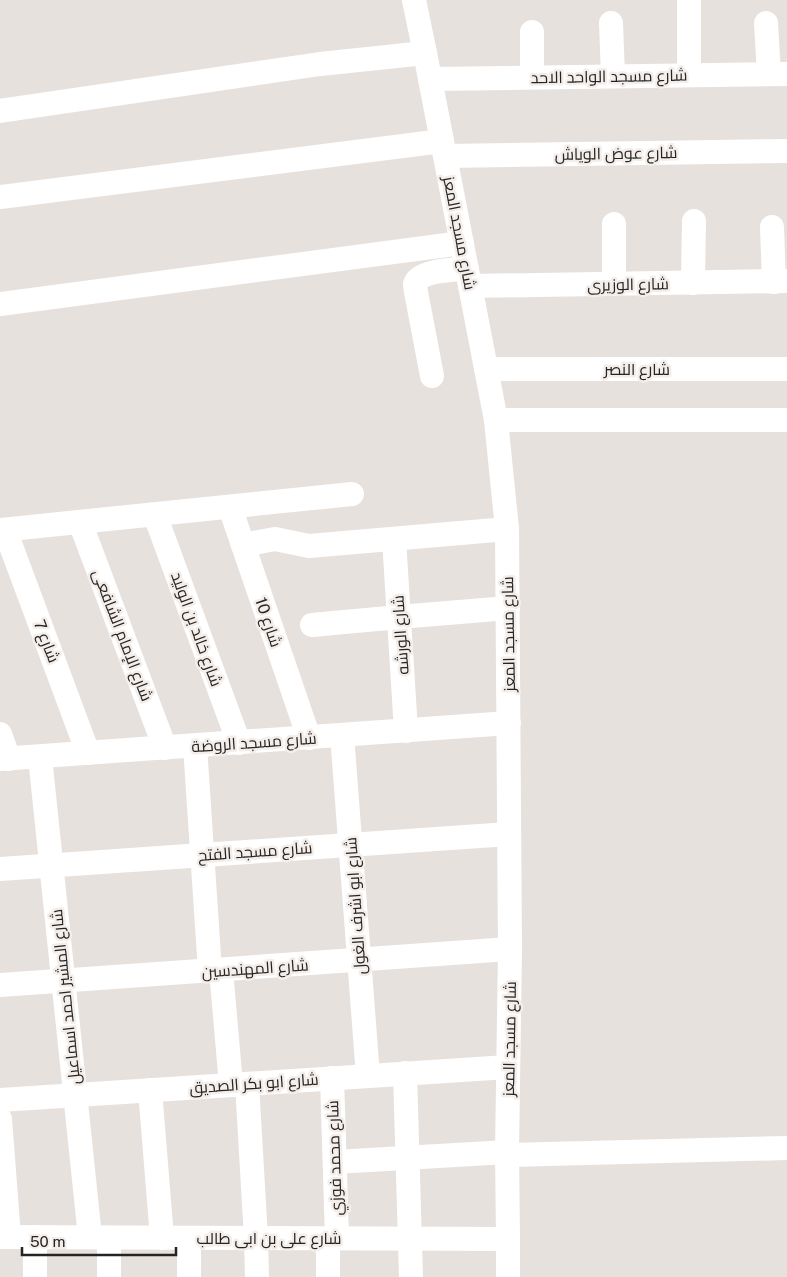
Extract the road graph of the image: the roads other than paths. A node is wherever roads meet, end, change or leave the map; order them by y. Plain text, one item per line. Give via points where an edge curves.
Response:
1 (414, 0) edge
2 (689, 0) edge
3 (611, 23) dead end
4 (766, 23) dead end
5 (532, 32) dead end
6 (426, 54) junction
7 (778, 74) edge
8 (689, 75) junction
9 (613, 76) junction
10 (532, 77) junction
11 (430, 79) junction
12 (0, 112) edge
13 (443, 148) junction
14 (787, 151) edge
15 (0, 197) edge
16 (694, 221) dead end
17 (614, 224) dead end
18 (772, 227) dead end
19 (462, 243) junction
20 (468, 278) junction
21 (780, 282) edge
22 (692, 283) junction
23 (614, 284) junction
24 (0, 304) edge
25 (486, 369) junction
26 (787, 369) edge
27 (432, 376) dead end
28 (496, 420) junction
29 (787, 420) edge
30 (352, 494) dead end
31 (230, 507) junction
32 (155, 514) junction
33 (80, 522) junction
34 (506, 529) junction
35 (2, 530) edge
36 (394, 539) junction
37 (242, 545) junction
38 (508, 608) junction
39 (399, 616) junction
40 (312, 625) dead end
41 (508, 724) junction
42 (406, 731) junction
43 (0, 734) edge
44 (342, 735) junction
45 (309, 738) junction
46 (238, 743) junction
47 (195, 746) junction
48 (165, 748) junction
49 (88, 753) junction
50 (40, 757) junction
51 (4, 759) edge
52 (510, 834) junction
53 (351, 845) junction
54 (202, 855) junction
55 (52, 865) junction
56 (0, 869) edge
57 (510, 949) junction
58 (359, 960) junction
59 (216, 970) junction
60 (64, 981) junction
61 (0, 985) edge
62 (508, 1067) junction
63 (406, 1073) junction
64 (368, 1076) junction
65 (332, 1078) junction
66 (239, 1084) junction
67 (150, 1090) junction
68 (75, 1095) junction
69 (0, 1100) edge
70 (0, 1119) edge
71 (787, 1148) edge
72 (507, 1153) junction
73 (408, 1158) junction
74 (334, 1162) junction
75 (5, 1237) edge
76 (35, 1237) junction
77 (100, 1237) junction
78 (162, 1238) junction
79 (189, 1238) junction
80 (256, 1238) junction
81 (333, 1238) junction
82 (410, 1239) junction
83 (508, 1239) junction
84 (35, 1277) edge
85 (109, 1277) edge
86 (189, 1277) edge
87 (257, 1277) edge
88 (328, 1277) edge
89 (411, 1277) edge
90 (508, 1277) edge

1 - 6 street, شارع مسجد المعز
2 - 8 street
3 - 9 street
4 - 7 street
5 - 10 street
6 - 11 street, شارع مسجد المعز
6 - 12 street via 320,64
7 - 8 street, شارع مسجد الواحد الاحد
8 - 9 street, شارع مسجد الواحد الاحد
9 - 10 street, شارع مسجد الواحد الاحد
10 - 11 street, شارع مسجد الواحد الاحد
11 - 13 street, شارع مسجد المعز
13 - 14 street, شارع عوض الوياش
13 - 15 street, شارع عوض الوياش
13 - 19 street, شارع مسجد المعز
16 - 22 street
17 - 23 street
18 - 21 street
19 - 20 street, شارع مسجد المعز
19 - 24 street
20 - 23 street, شارع الوزيرى
20 - 25 street, شارع مسجد المعز
20 - 27 street, شارع الوزيرى via 429,273 420,276 415,284
21 - 22 street, شارع الوزيرى
22 - 23 street, شارع الوزيرى
25 - 26 street, شارع النصر
25 - 28 street, شارع مسجد المعز
28 - 29 street
28 - 34 street, شارع مسجد المعز
30 - 31 street
31 - 32 street
31 - 37 street, شارع 10
32 - 33 street
32 - 46 street, شارع خالد بن الوليد
33 - 35 street
33 - 48 street, شارع الإمام الشافعى
34 - 36 street
34 - 38 street, شارع مسجد المعز
35 - 49 street, شارع 7
36 - 37 street via 309,546 274,539
36 - 39 street, شارع الورشه
37 - 45 street, شارع 10
38 - 39 street
38 - 41 street, شارع مسجد المعز
39 - 40 street
39 - 42 street, شارع الورشه
41 - 42 street, شارع مسجد الروضة
41 - 52 street, شارع مسجد المعز
42 - 44 street, شارع مسجد الروضة
43 - 51 street
44 - 45 street, شارع مسجد الروضة
44 - 53 street, شارع ابو اشرف الغول
45 - 46 street, شارع مسجد الروضة
46 - 47 street, شارع مسجد الروضة
47 - 48 street, شارع مسجد الروضة
47 - 54 street
48 - 49 street, شارع مسجد الروضة
49 - 50 street, شارع مسجد الروضة
50 - 51 street, شارع مسجد الروضة
50 - 55 street, شارع المشير احمد اسماعيل
52 - 53 street, شارع مسجد الفتح
52 - 57 street, شارع مسجد المعز
53 - 54 street, شارع مسجد الفتح
53 - 58 street, شارع ابو اشرف الغول
54 - 55 street, شارع مسجد الفتح
54 - 59 street
55 - 56 street, شارع مسجد الفتح
55 - 60 street, شارع المشير احمد اسماعيل
57 - 58 street, شارع المهندسين
57 - 62 street, شارع مسجد المعز
58 - 59 street, شارع المهندسين
58 - 64 street, شارع ابو اشرف الغول
59 - 60 street, شارع المهندسين
59 - 66 street
60 - 61 street, شارع المهندسين
60 - 68 street, شارع المشير احمد اسماعيل
62 - 63 street, شارع ابو بكر الصديق
62 - 72 street, شارع مسجد المعز
63 - 64 street, شارع ابو بكر الصديق
63 - 73 street
64 - 65 street, شارع ابو بكر الصديق
65 - 66 street, شارع ابو بكر الصديق
65 - 74 street, شارع محمد فوزي
66 - 67 street, شارع ابو بكر الصديق
66 - 80 street
67 - 68 street, شارع ابو بكر الصديق
67 - 78 street
68 - 69 street, شارع ابو بكر الصديق
68 - 77 street, شارع المشير احمد اسماعيل
70 - 75 street
71 - 72 street
72 - 73 street
72 - 83 street, شارع مسجد المعز
73 - 74 street
73 - 82 street
74 - 81 street, شارع محمد فوزي
75 - 76 street, شارع على بن ابى طالب
76 - 77 street, شارع على بن ابى طالب
76 - 84 street
77 - 78 street, شارع على بن ابى طالب
77 - 85 street, شارع المشير احمد اسماعيل
78 - 79 street, شارع على بن ابى طالب
79 - 80 street, شارع على بن ابى طالب
79 - 86 street
80 - 81 street, شارع على بن ابى طالب
80 - 87 street
81 - 82 street, شارع على بن ابى طالب
81 - 88 street, شارع محمد فوزي
82 - 83 street, شارع على بن ابى طالب
82 - 89 street
83 - 90 street, شارع مسجد المعز

